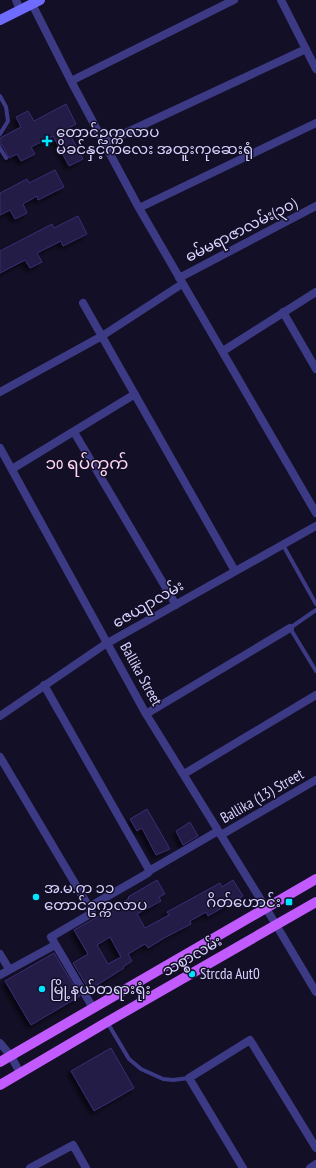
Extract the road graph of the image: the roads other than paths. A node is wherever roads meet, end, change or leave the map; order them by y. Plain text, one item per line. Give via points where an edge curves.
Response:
1 (16, 0) edge
2 (234, 0) edge
3 (281, 0) edge
4 (36, 2) edge
5 (20, 10) junction
6 (0, 20) edge
7 (306, 49) junction
8 (316, 69) edge
9 (71, 81) junction
10 (0, 96) edge
11 (316, 123) edge
12 (0, 134) edge
13 (104, 143) junction
14 (0, 148) edge
15 (6, 158) dead end
16 (139, 208) junction
17 (315, 209) edge
18 (180, 281) junction
19 (316, 292) edge
20 (83, 303) dead end
21 (283, 312) junction
22 (102, 336) junction
23 (223, 351) junction
24 (316, 369) edge
25 (0, 392) edge
26 (135, 394) junction
27 (74, 432) junction
28 (0, 448) edge
29 (12, 469) junction
30 (316, 513) edge
31 (316, 526) edge
32 (284, 545) junction
33 (235, 571) junction
34 (316, 604) edge
35 (176, 605) junction
36 (316, 610) edge
37 (290, 628) junction
38 (108, 643) junction
39 (316, 672) edge
40 (44, 686) junction
41 (316, 695) edge
42 (146, 714) junction
43 (0, 716) edge
44 (0, 757) edge
45 (184, 774) junction
46 (316, 780) edge
47 (220, 833) junction
48 (149, 871) junction
49 (316, 879) edge
50 (316, 902) edge
51 (89, 907) junction
52 (266, 908) junction
53 (276, 925) junction
54 (55, 945) junction
55 (0, 954) edge
56 (9, 969) junction
57 (0, 975) edge
58 (316, 992) edge
59 (93, 1008) junction
60 (69, 1022) junction
61 (106, 1022) junction
62 (79, 1038) junction
63 (0, 1042) edge
64 (11, 1056) junction
65 (0, 1062) edge
66 (20, 1073) junction
67 (189, 1078) junction
68 (0, 1085) edge
69 (316, 1148) edge
70 (316, 1164) edge
71 (30, 1168) edge
72 (86, 1168) edge
73 (243, 1168) edge
74 (310, 1168) edge

1 - 5 street
2 - 9 street
3 - 7 street
4 - 5 main road
4 - 9 street
5 - 6 main road
7 - 8 street
7 - 13 street
9 - 13 street
10 - 12 lane via 6,107 8,121
11 - 16 street
13 - 16 street
14 - 15 lane
16 - 18 street
17 - 18 street, ဓမ်မရာဇာလမ်း(၃၀)
18 - 22 street, ဓမ်မရာဇာလမ်း(၃၀)
18 - 23 street
19 - 21 street
20 - 22 street
21 - 23 street
21 - 24 street
22 - 25 street, ဓမ်မရာဇာလမ်း(၃၀)
22 - 26 street
23 - 30 street
26 - 27 street
26 - 33 street
27 - 29 street
27 - 35 street
28 - 29 street, Ballika Street
29 - 38 street, Ballika Street
31 - 32 street, ဇေယျာလမ်း
32 - 33 street, ဇေယျာလမ်း
32 - 34 lane
33 - 35 street, ဇေယျာလမ်း
35 - 38 street, ဇေယျာလမ်း
36 - 37 lane
37 - 39 lane
37 - 42 street
38 - 40 street, ဇေယျာလမ်း
38 - 42 street, Ballika Street
40 - 43 street, ဇေယျာလမ်း
40 - 48 street
41 - 45 street
42 - 45 street, Ballika Street
44 - 51 street
45 - 47 street, Ballika Street
46 - 47 street, Ballika (13) Street
47 - 48 street, Ballika (13) Street
47 - 52 street, Ballika Street
48 - 51 street, Ballika (13) Street
49 - 52 main road, သစ္စာလမ်း
50 - 53 main road, သစ္စာလမ်း
51 - 54 street via 92,913 51,937
52 - 53 street, Ballika Street
52 - 59 main road, သစ္စာလမ်း
53 - 58 street, Ballika Street
53 - 61 main road, သစ္စာလမ်း
54 - 56 street
54 - 59 street
55 - 56 street
56 - 57 street
59 - 60 main road, သစ္စာလမ်း
60 - 62 main road
60 - 64 main road, သစ္စာလမ်း
61 - 62 main road, သစ္စာလမ်း
61 - 67 lane via 129,1058 141,1069 164,1079
62 - 66 main road, သစ္စာလမ်း
63 - 64 street
64 - 65 main road, သစ္စာလမ်း
64 - 66 street
66 - 68 main road, သစ္စာလမ်း
67 - 69 street via 250,1040
67 - 73 street
70 - 74 street
71 - 72 street via 73,1145

